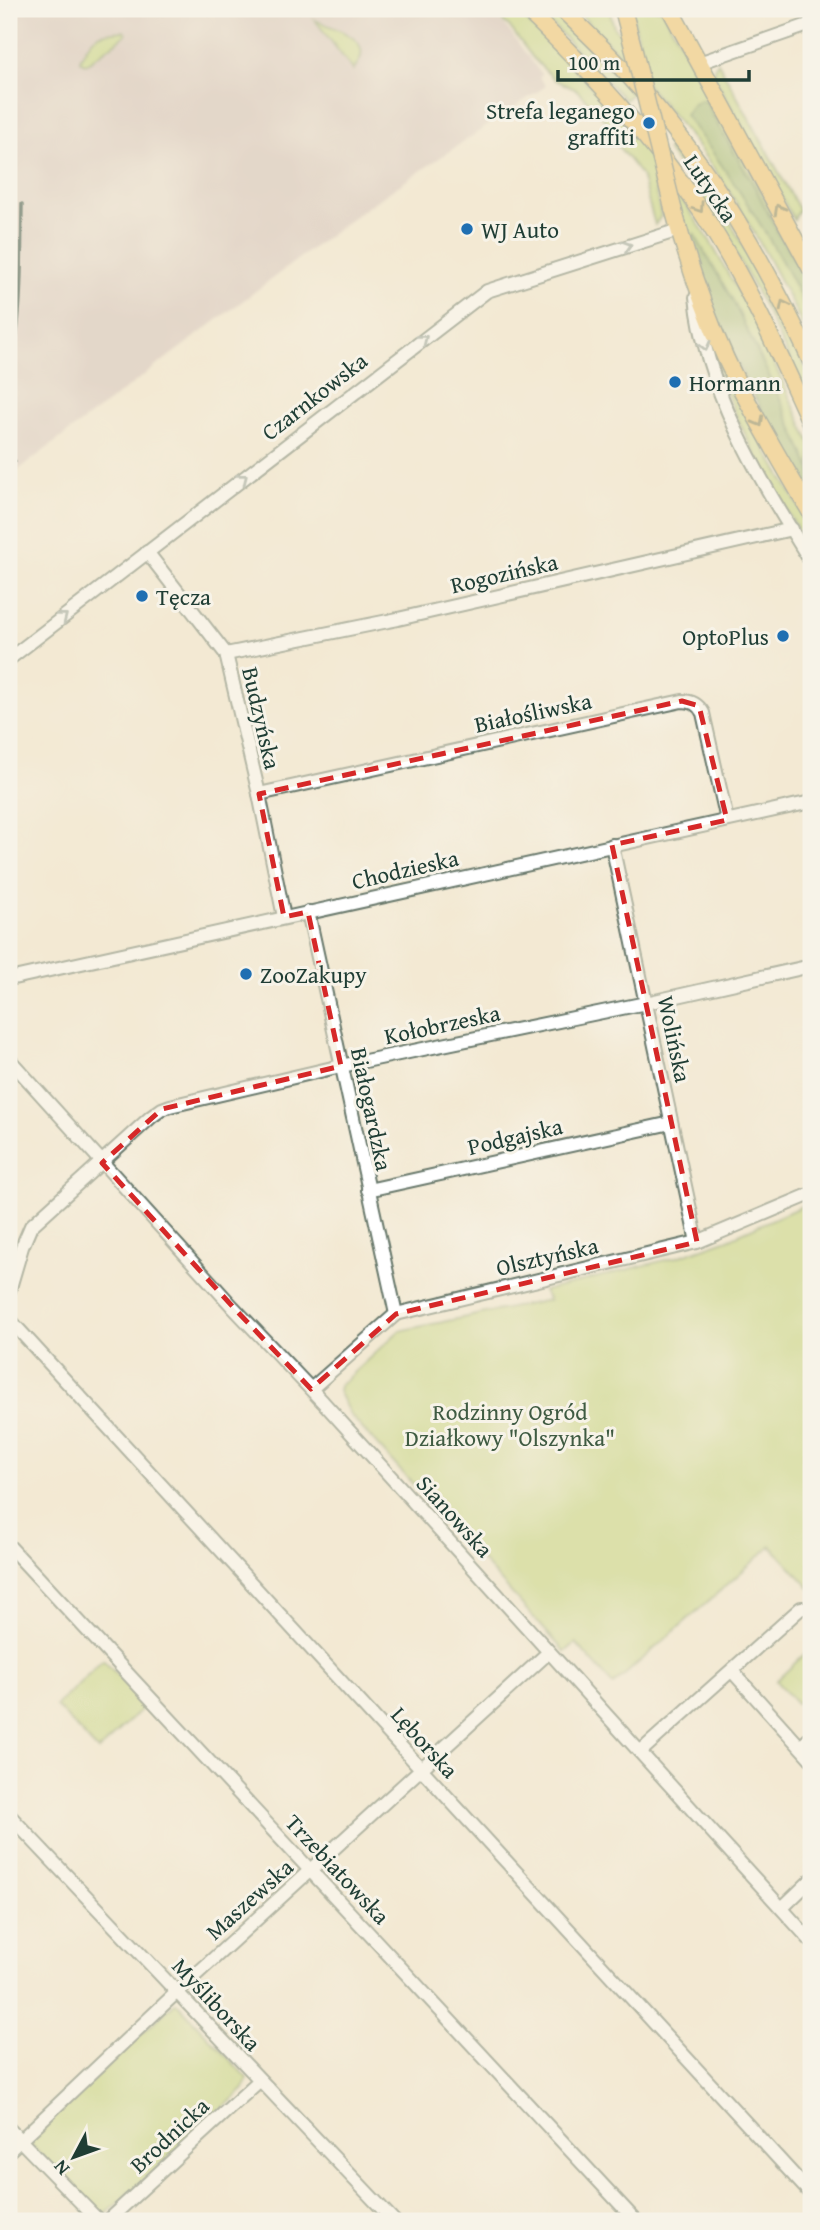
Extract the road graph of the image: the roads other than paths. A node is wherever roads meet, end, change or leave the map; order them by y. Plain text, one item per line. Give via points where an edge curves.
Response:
1 (526, 9) edge
2 (562, 9) edge
3 (624, 9) edge
4 (670, 9) edge
5 (811, 24) edge
6 (699, 63) junction
7 (679, 230) junction
8 (811, 269) edge
9 (694, 279) junction
10 (811, 361) edge
11 (811, 425) edge
12 (811, 513) edge
13 (792, 529) junction
14 (147, 552) junction
15 (811, 562) edge
16 (226, 654) junction
17 (9, 659) edge
18 (259, 794) junction
19 (811, 802) edge
20 (727, 820) junction
21 (612, 845) junction
22 (308, 912) junction
23 (284, 917) junction
24 (811, 966) edge
25 (9, 979) edge
26 (646, 1003) junction
27 (9, 1059) edge
28 (341, 1066) junction
29 (671, 1123) junction
30 (102, 1163) junction
31 (368, 1190) junction
32 (811, 1194) edge
33 (697, 1242) junction
34 (9, 1291) edge
35 (396, 1314) junction
36 (9, 1318) edge
37 (311, 1389) junction
38 (9, 1546) edge
39 (811, 1608) edge
40 (549, 1652) junction
41 (732, 1671) junction
42 (811, 1737) edge
43 (800, 1747) junction
44 (640, 1752) junction
45 (811, 1759) edge
46 (421, 1769) junction
47 (9, 1815) edge
48 (311, 1871) junction
49 (811, 1880) edge
50 (782, 1908) junction
51 (811, 1941) edge
52 (177, 1992) junction
53 (260, 2080) junction
54 (9, 2129) edge
55 (20, 2140) junction
56 (9, 2151) edge
57 (811, 2194) edge
58 (99, 2221) edge
59 (107, 2221) edge
60 (394, 2221) edge
61 (636, 2221) edge

1 -> 11 main road, Lutycka via 618,103 688,192 746,287
10 -> 2 main road, Lutycka via 762,263 695,157 637,84
3 - 7 main road, bridge
4 - 6 main road
5 - 6 street
8 -> 6 main road
7 - 9 main road
14 -> 7 street, Czarnkowska via 487,291
9 -> 12 main road via 741,390
9 -> 13 street via 704,342 718,389
13 - 15 street
13 - 16 street, Rogozińska
14 - 16 street, Budzyńska
17 -> 14 street, Czarnkowska
16 - 18 street, Budzyńska
18 - 20 street, Białośliwska via 691,701 703,713
18 - 23 street, Budzyńska
19 - 20 street, Chodzieska
20 - 21 street, Chodzieska
21 - 22 street, Chodzieska
21 - 26 street, Wolińska
22 - 23 street, Chodzieska
22 - 28 street, Białogardzka
23 - 25 street, Chodzieska
24 - 26 street, Kołobrzeska
26 - 28 street, Kołobrzeska
26 - 29 street, Wolińska
27 - 30 street, Sianowska
28 - 30 street, Kołobrzeska via 162,1109
28 - 31 street, Białogardzka
29 - 31 street, Podgajska
29 - 33 street, Wolińska
30 - 34 street, Kołobrzeska via 31,1226
30 - 37 street, Sianowska
31 - 35 street, Białogardzka
32 - 33 street, Olsztyńska
33 - 35 street, Olsztyńska
35 - 37 street, Olsztyńska
36 - 46 street, Lęborska
37 - 40 street, Sianowska
38 - 48 street, Trzebiatowska
39 - 41 street via 801,1608
40 - 44 street, Sianowska
40 - 46 street, Maszewska
41 - 43 street
41 - 44 street
42 - 43 street
43 - 45 street
44 - 50 street, Sianowska
46 - 48 street, Maszewska
46 - 57 street, Lęborska
47 - 52 street, Myśliborska
48 - 52 street, Maszewska
48 - 61 street, Trzebiatowska
49 - 50 street
50 - 51 street, Sianowska
52 - 53 street, Myśliborska
52 - 55 street, Maszewska
53 - 59 street, Brodnicka
53 - 60 street, Myśliborska
54 - 55 street
55 - 56 street, Maszewska
55 - 58 street

